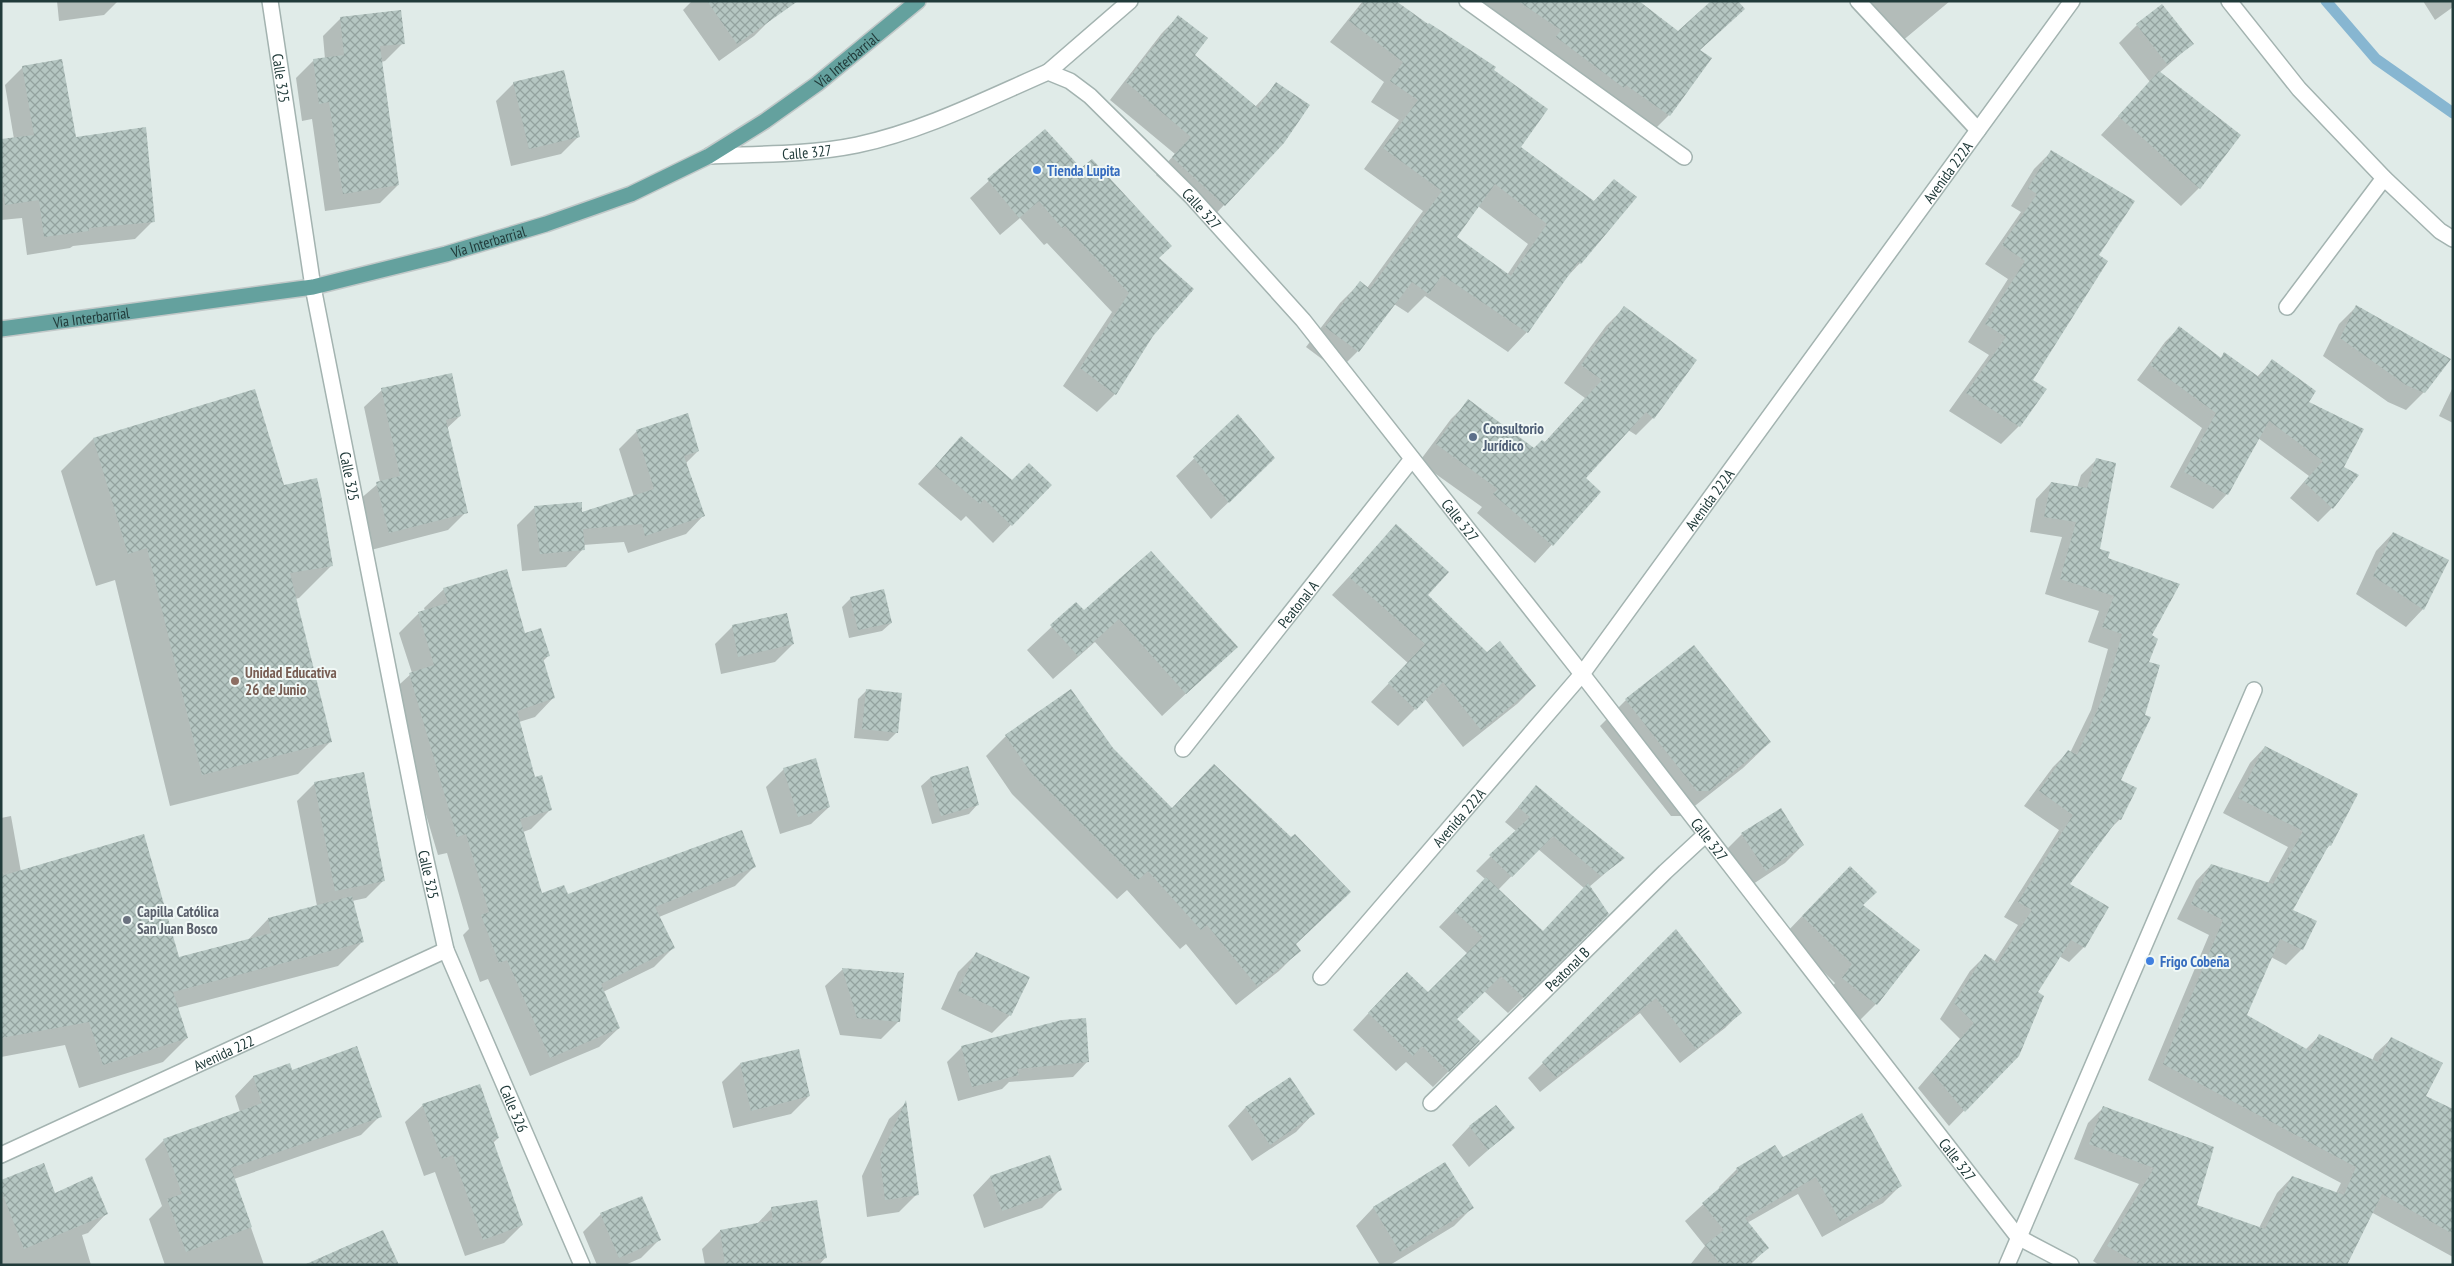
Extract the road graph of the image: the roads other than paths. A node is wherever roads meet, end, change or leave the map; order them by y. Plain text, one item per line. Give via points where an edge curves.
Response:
1 (270, 1) edge
2 (918, 1) edge
3 (1130, 1) edge
4 (1467, 1) edge
5 (1858, 1) edge
6 (2072, 1) edge
7 (2229, 1) edge
8 (1048, 72) junction
9 (1978, 130) junction
10 (708, 156) junction
11 (1684, 157) dead end
12 (2384, 178) junction
13 (2453, 239) edge
14 (313, 287) junction
15 (2287, 307) dead end
16 (1, 329) edge
17 (1412, 459) junction
18 (1582, 674) junction
19 (2254, 690) dead end
20 (1182, 749) dead end
21 (1705, 835) junction
22 (446, 950) junction
23 (1321, 977) dead end
24 (1431, 1103) dead end
25 (1, 1155) edge
26 (2018, 1237) junction
27 (582, 1265) edge
28 (2007, 1265) edge
29 (2071, 1265) edge

1 - 14 street, Calle 325
2 - 10 main road, Vía Interbarrial via 817,84
3 - 8 street
4 - 11 street
5 - 9 street
6 - 9 street, Avenida 222A
7 - 12 street via 2298,90
8 - 10 street, Calle 327 via 958,112 902,133 856,145 807,152
8 - 17 street, Calle 327 via 1070,81 1090,96 1191,196 1302,320
9 - 18 street, Avenida 222A
10 - 14 main road, Vía Interbarrial via 631,194 546,224 446,254
12 - 13 street via 2440,232
12 - 15 street
14 - 16 main road, Vía Interbarrial
14 - 22 street, Calle 325
17 - 18 street, Calle 327
17 - 20 street, Peatonal A
18 - 21 street, Calle 327
18 - 23 street, Avenida 222A
19 - 26 street
21 - 24 street, Peatonal B
21 - 26 street, Calle 327
22 - 25 street, Avenida 222
22 - 27 street, Calle 326
26 - 28 street
26 - 29 street, Calle 327

